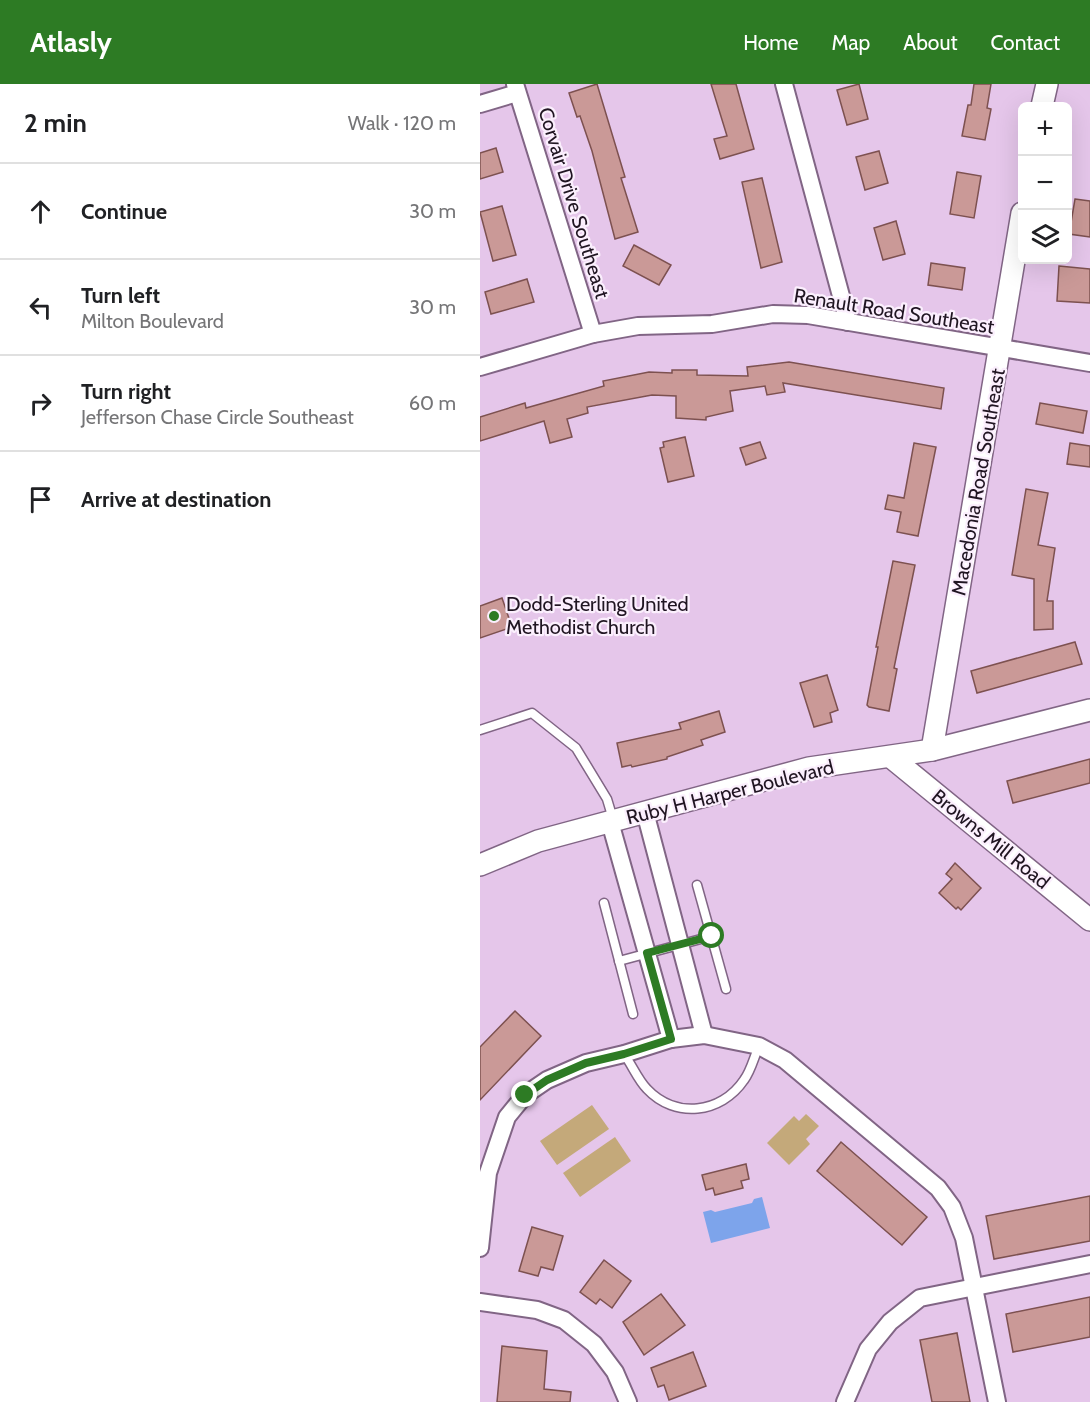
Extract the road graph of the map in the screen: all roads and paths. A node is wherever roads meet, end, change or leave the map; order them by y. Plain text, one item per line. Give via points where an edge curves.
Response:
1 (784, 84) edge
2 (1047, 84) edge
3 (516, 88) edge
4 (1043, 102) edge
5 (480, 104) edge
6 (1018, 244) edge
7 (848, 322) junction
8 (593, 334) junction
9 (1001, 349) junction
10 (1090, 363) edge
11 (480, 367) edge
12 (1090, 710) edge
13 (480, 730) edge
14 (932, 750) junction
15 (892, 758) junction
16 (645, 812) junction
17 (612, 821) junction
18 (480, 865) edge
19 (697, 885) dead end
20 (604, 903) dead end
21 (1090, 920) edge
22 (712, 936) junction
23 (681, 945) junction
24 (647, 953) junction
25 (619, 961) junction
26 (726, 989) dead end
27 (633, 1014) dead end
28 (704, 1035) junction
29 (671, 1039) junction
30 (759, 1046) junction
31 (624, 1054) junction
32 (480, 1248) edge
33 (1090, 1264) edge
34 (974, 1287) junction
35 (480, 1302) edge
36 (628, 1402) edge
37 (845, 1402) edge
38 (998, 1402) edge

1 - 7 street
2 - 4 street
3 - 5 street
3 - 8 street, Corvair Drive Southeast
6 - 9 street, Macedonia Road Southeast
7 - 8 street, Renault Road Southeast via 773,314 712,324 638,326
7 - 9 street, Renault Road Southeast
8 - 11 street, Renault Road Southeast
9 - 10 street, Renault Road Southeast
9 - 14 street, Macedonia Road Southeast
12 - 14 street, Ruby H Harper Boulevard
13 - 17 lane via 532,713 576,748 607,799
14 - 15 street, Ruby H Harper Boulevard
15 - 16 street, Ruby H Harper Boulevard via 809,768
15 - 21 street, Browns Mill Road
16 - 17 street, Ruby H Harper Boulevard
16 - 23 street
17 - 18 street, Ruby H Harper Boulevard via 537,841
17 - 24 street
19 - 22 lane
20 - 25 lane
22 - 23 lane
22 - 26 lane
23 - 24 lane
23 - 28 street
24 - 25 lane
24 - 29 street
25 - 27 lane
28 - 29 street
28 - 30 street
29 - 31 street
30 - 31 lane via 745,1080 727,1098 696,1110 677,1108 657,1098
30 - 34 street via 785,1060 938,1188 952,1208 964,1238
31 - 32 street via 586,1063 547,1080 525,1095 507,1117 488,1173
33 - 34 street
34 - 37 street via 920,1298 890,1322 868,1349
34 - 38 street
35 - 36 street via 537,1310 564,1320 594,1344 615,1372

